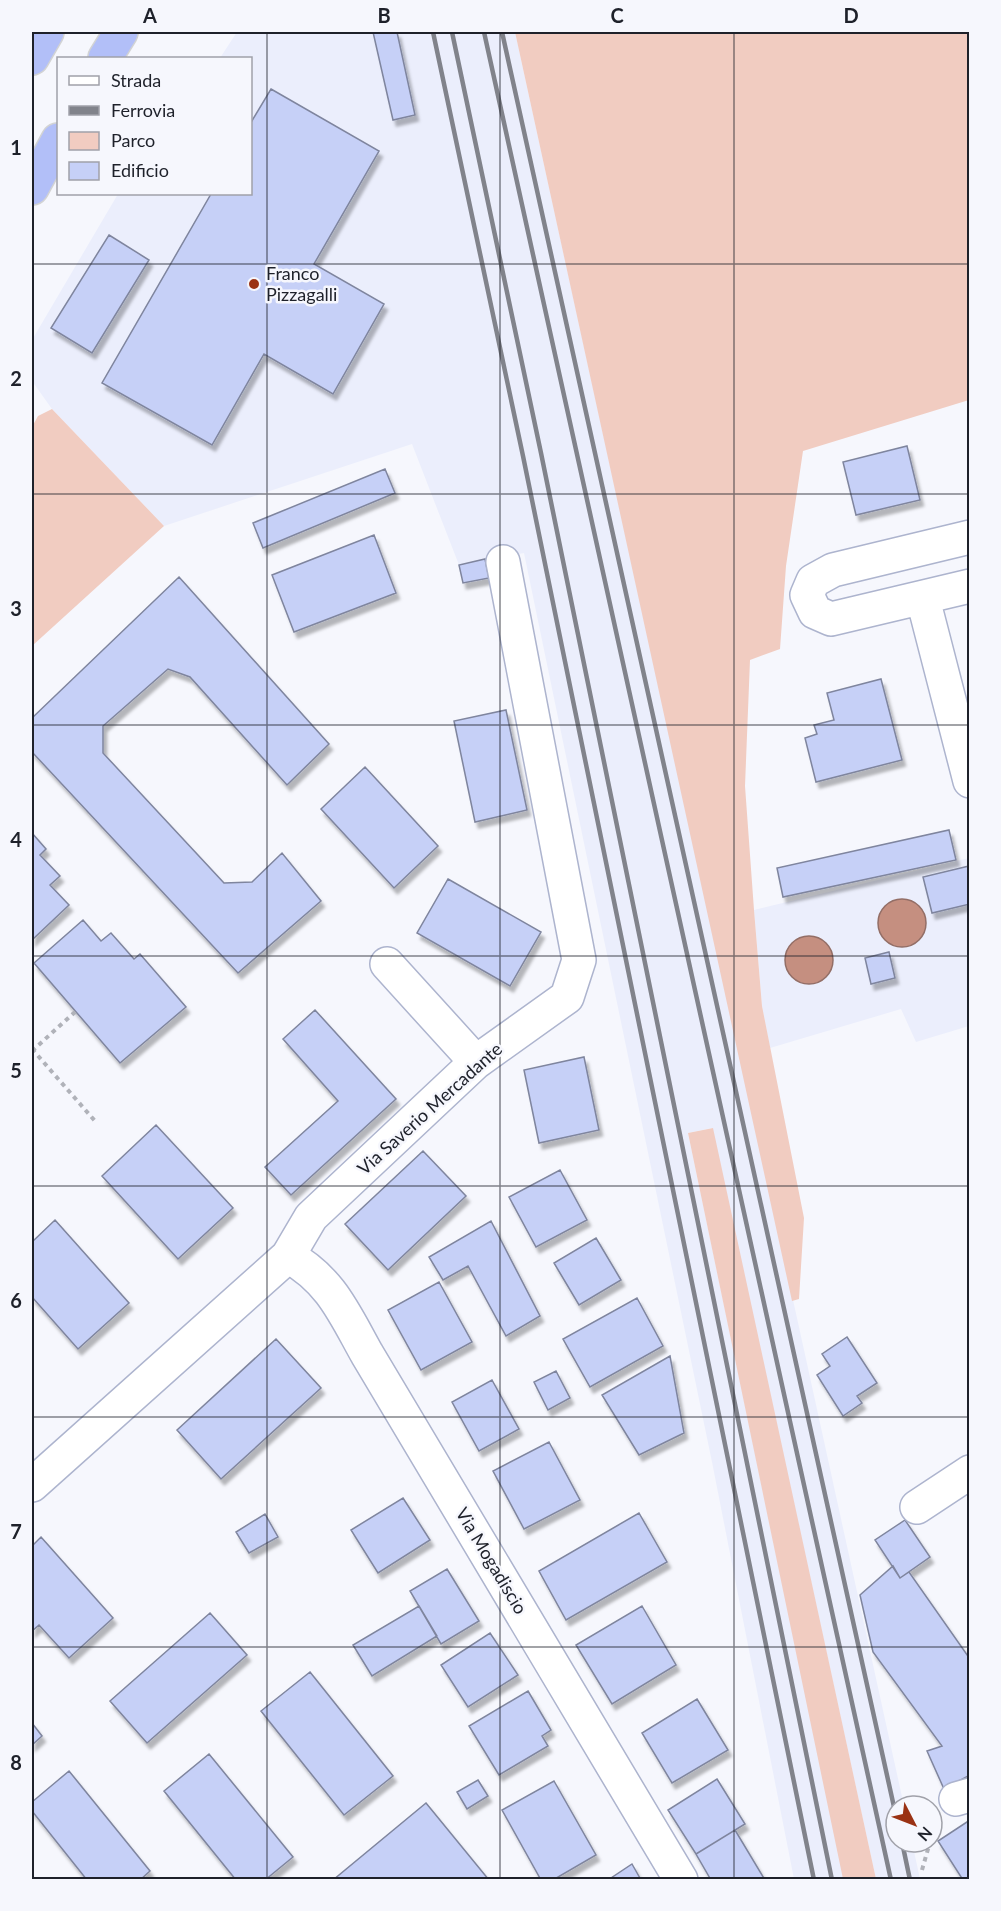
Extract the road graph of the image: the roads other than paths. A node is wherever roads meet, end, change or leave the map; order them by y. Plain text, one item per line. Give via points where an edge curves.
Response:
1 (46, 32) edge
2 (121, 32) edge
3 (106, 57) edge
4 (32, 58) edge
5 (57, 142) edge
6 (32, 188) edge
7 (969, 537) edge
8 (503, 562) dead end
9 (969, 586) edge
10 (923, 599) junction
11 (969, 781) edge
12 (387, 964) dead end
13 (476, 1062) junction
14 (288, 1256) junction
15 (969, 1472) edge
16 (32, 1485) edge
17 (917, 1507) dead end
18 (681, 1880) edge

1 - 4 highway
2 - 3 highway
5 - 6 highway
7 - 10 street via 833,570 819,576 809,588 809,603 820,615 837,619
8 - 13 street, Via Saverio Mercadante via 579,960 567,996
9 - 10 street
10 - 11 street
12 - 13 street
13 - 14 street, Via Saverio Mercadante via 311,1217
14 - 16 street, Via Saverio Mercadante
14 - 18 street, Via Mogadiscio via 309,1267 337,1299
15 - 17 street

